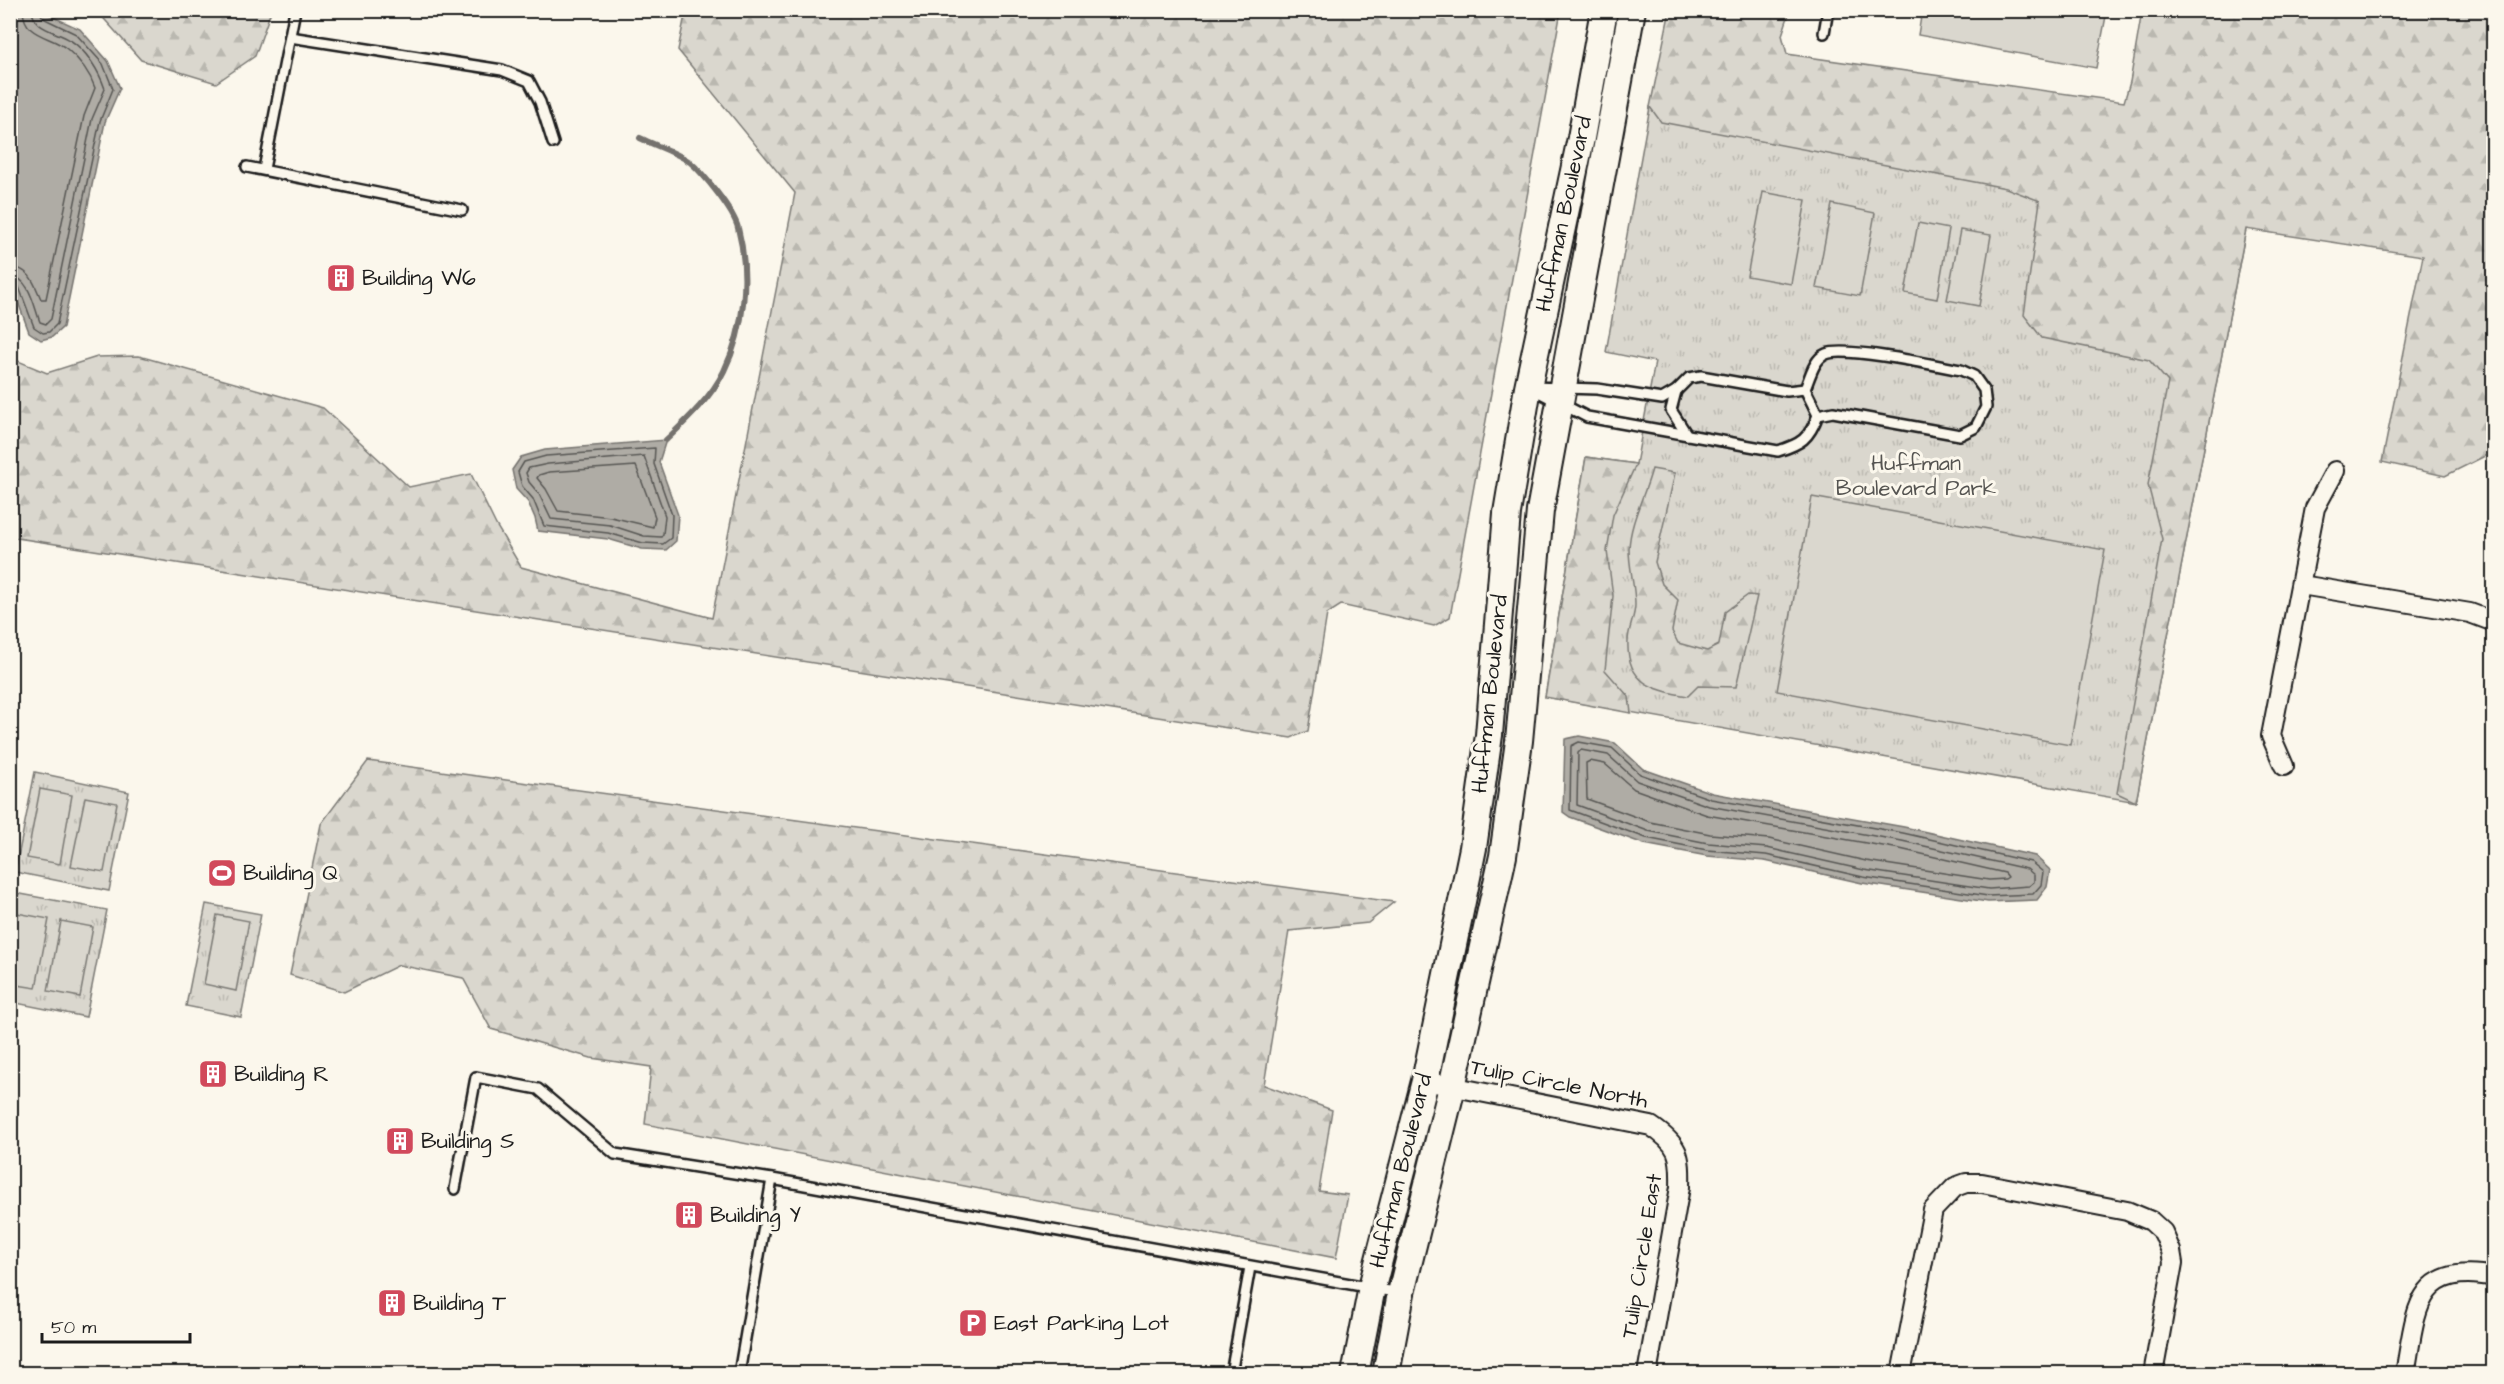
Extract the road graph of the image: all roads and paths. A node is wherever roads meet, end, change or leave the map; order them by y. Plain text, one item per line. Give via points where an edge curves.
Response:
1 (296, 10) edge
2 (1604, 10) edge
3 (1632, 10) edge
4 (1828, 10) edge
5 (1824, 33) dead end
6 (290, 36) junction
7 (553, 143) dead end
8 (248, 167) dead end
9 (264, 169) junction
10 (462, 210) dead end
11 (1528, 387) junction
12 (1805, 389) junction
13 (1676, 391) junction
14 (1562, 395) junction
15 (1818, 415) junction
16 (1687, 435) junction
17 (2335, 471) dead end
18 (2301, 585) junction
19 (2493, 622) edge
20 (2284, 766) dead end
21 (1425, 1081) junction
22 (1452, 1087) junction
23 (1676, 1148) joint
24 (772, 1179) junction
25 (455, 1189) dead end
26 (1250, 1267) junction
27 (2493, 1277) edge
28 (1372, 1287) junction
29 (1401, 1293) junction
30 (739, 1374) edge
31 (1231, 1374) edge
32 (1355, 1374) edge
33 (1386, 1374) edge
34 (1647, 1374) edge
35 (1901, 1374) edge
36 (2153, 1374) edge
37 (2405, 1374) edge

1 - 6 lane
2 - 11 street, Huffman Boulevard
3 - 14 street, Huffman Boulevard
4 - 5 lane
6 - 7 lane via 502,70 529,81
6 - 9 lane
8 - 9 lane
9 - 10 lane
11 - 14 lane
11 - 14 lane
11 - 21 street, Huffman Boulevard via 1507,513 1489,735 1473,849
12 - 13 lane via 1787,391 1701,376 1689,378
12 - 15 lane
12 - 15 lane via 1816,362 1826,354 1845,351 1961,370 1974,376 1984,390 1986,407 1976,427 1960,435 1833,412
13 - 14 lane via 1662,399
13 - 16 lane via 1671,410
14 - 16 lane via 1587,417
14 - 22 street, Huffman Boulevard via 1540,512 1519,741 1503,856
15 - 16 lane via 1800,444 1778,451
17 - 18 street via 2315,508
18 - 19 street via 2470,613
18 - 20 street via 2271,736
21 - 22 street, Tulip Circle North
21 - 28 street, Huffman Boulevard
22 - 23 street, Tulip Circle North via 1651,1126
22 - 29 street, Huffman Boulevard
23 - 34 street, Tulip Circle East via 1681,1160 1680,1187
24 - 25 lane via 615,1154 538,1089 476,1077
24 - 26 lane
24 - 30 lane
26 - 28 lane
26 - 31 lane
27 - 37 street via 2452,1275 2421,1298
28 - 29 lane
28 - 32 street, Huffman Boulevard
29 - 33 street, Huffman Boulevard
35 - 36 street via 1933,1210 1955,1187 1982,1183 2127,1211 2151,1221 2163,1232 2173,1263

